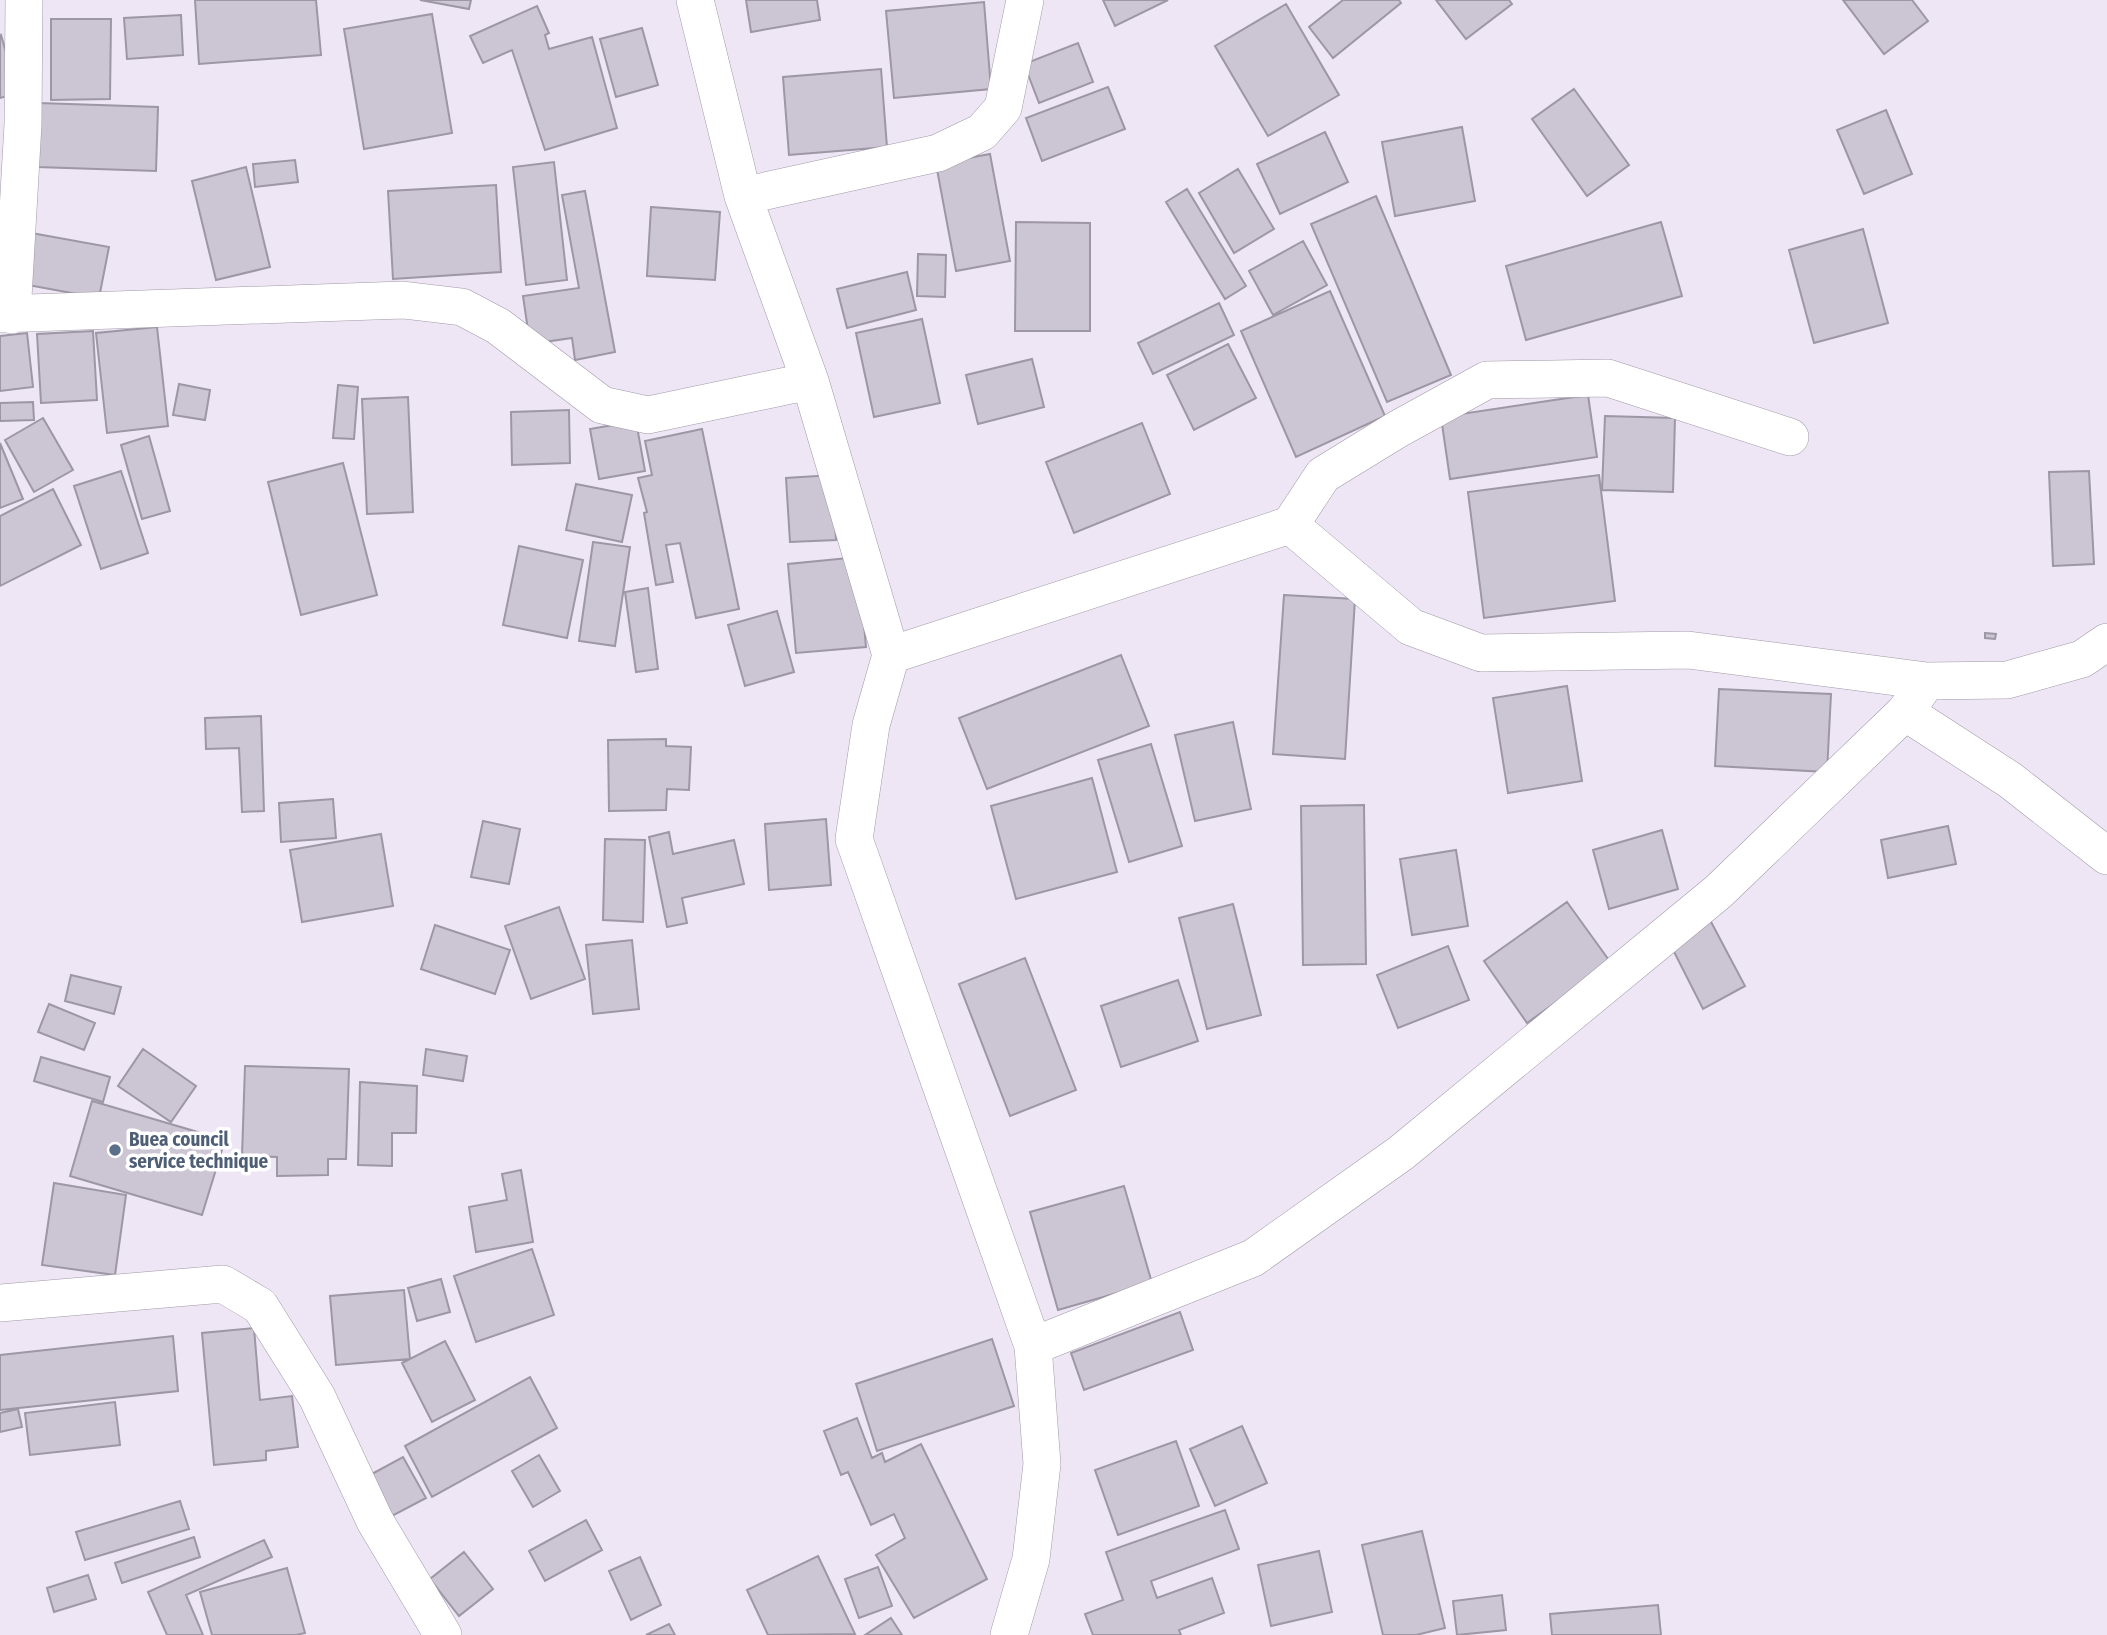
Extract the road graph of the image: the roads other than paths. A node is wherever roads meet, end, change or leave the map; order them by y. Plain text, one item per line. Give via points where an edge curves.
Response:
1 (24, 0) edge
2 (695, 0) edge
3 (1026, 0) edge
4 (743, 196) junction
5 (6, 314) edge
6 (810, 380) junction
7 (1790, 437) dead end
8 (1290, 525) junction
9 (2107, 642) edge
10 (891, 654) junction
11 (1927, 681) junction
12 (1905, 712) junction
13 (2107, 856) edge
14 (0, 1303) edge
15 (1033, 1346) junction
16 (443, 1635) edge
17 (1009, 1635) edge

1 - 5 street via 23,124
2 - 4 street
3 - 4 street via 1003,108 982,132 938,153
4 - 6 street
5 - 6 street via 403,300 462,307 498,326 602,405 648,415
6 - 10 street
7 - 8 street via 1608,378 1486,380 1323,475
8 - 10 street
8 - 11 street via 1411,627 1481,653 1688,650
9 - 11 street via 2081,659 2007,680
10 - 15 street via 871,725 854,839
11 - 12 street
12 - 13 street via 2010,780
12 - 15 street via 1718,892 1401,1153 1253,1258
14 - 16 street via 223,1284 260,1306 317,1397 375,1521
15 - 17 street via 1042,1464 1031,1559

